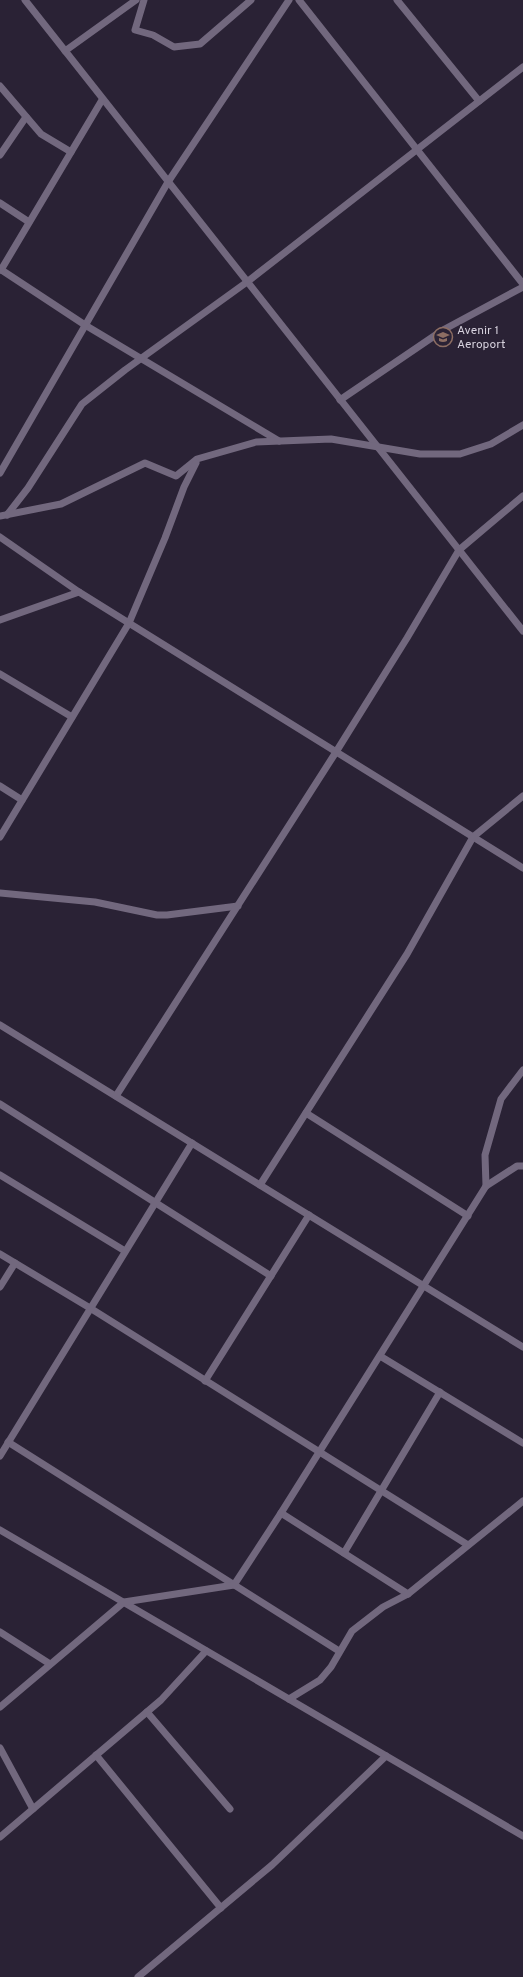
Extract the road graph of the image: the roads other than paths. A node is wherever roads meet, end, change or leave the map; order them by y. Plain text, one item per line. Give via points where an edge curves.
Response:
1 (25, 0) edge
2 (136, 0) edge
3 (144, 0) edge
4 (251, 0) edge
5 (289, 0) edge
6 (299, 0) edge
7 (401, 1) edge
8 (65, 51) junction
9 (523, 67) edge
10 (0, 86) edge
11 (102, 100) junction
12 (479, 101) junction
13 (26, 117) junction
14 (416, 150) junction
15 (71, 152) junction
16 (0, 156) edge
17 (168, 182) junction
18 (0, 203) edge
19 (30, 222) junction
20 (0, 270) edge
21 (247, 282) junction
22 (523, 284) edge
23 (523, 287) edge
24 (85, 325) junction
25 (141, 359) junction
26 (340, 400) junction
27 (523, 425) edge
28 (280, 441) junction
29 (380, 449) junction
30 (197, 459) junction
31 (0, 473) edge
32 (523, 496) edge
33 (3, 515) edge
34 (0, 536) edge
35 (459, 550) junction
36 (80, 592) junction
37 (0, 620) edge
38 (128, 623) junction
39 (523, 631) edge
40 (0, 674) edge
41 (72, 717) junction
42 (336, 752) junction
43 (0, 786) edge
44 (523, 796) edge
45 (22, 800) junction
46 (0, 837) edge
47 (472, 837) junction
48 (523, 868) edge
49 (0, 893) edge
50 (238, 906) junction
51 (0, 1025) edge
52 (523, 1070) edge
53 (116, 1096) junction
54 (0, 1104) edge
55 (306, 1113) junction
56 (192, 1143) junction
57 (523, 1166) edge
58 (0, 1175) edge
59 (260, 1185) junction
60 (486, 1186) junction
61 (155, 1203) junction
62 (309, 1215) junction
63 (468, 1216) junction
64 (125, 1251) junction
65 (0, 1254) edge
66 (15, 1263) junction
67 (271, 1276) junction
68 (424, 1286) junction
69 (0, 1287) edge
70 (90, 1308) junction
71 (523, 1347) edge
72 (380, 1356) junction
73 (205, 1381) junction
74 (440, 1392) junction
75 (8, 1442) junction
76 (523, 1443) edge
77 (320, 1452) junction
78 (0, 1456) edge
79 (382, 1491) junction
80 (523, 1501) edge
81 (281, 1513) junction
82 (0, 1530) edge
83 (468, 1545) junction
84 (344, 1553) junction
85 (234, 1585) junction
86 (408, 1594) junction
87 (124, 1602) junction
88 (0, 1632) edge
89 (206, 1651) junction
90 (339, 1651) junction
91 (50, 1664) junction
92 (289, 1699) junction
93 (0, 1707) edge
94 (147, 1712) junction
95 (0, 1748) edge
96 (96, 1755) junction
97 (386, 1756) junction
98 (33, 1809) junction
99 (230, 1809) dead end
100 (0, 1836) edge
101 (523, 1836) edge
102 (220, 1908) junction
103 (138, 1977) edge

1 - 8 street
2 - 8 street
3 - 4 street via 135,30 153,35 174,47 200,44
5 - 17 street
6 - 14 street
7 - 12 street
8 - 11 street
9 - 12 street
10 - 13 street
11 - 15 street
11 - 17 street
12 - 14 street
13 - 15 street via 41,134
13 - 16 street
14 - 21 street
14 - 22 street
15 - 19 street
17 - 21 street
17 - 24 street
18 - 19 street
19 - 20 street
20 - 24 street
21 - 25 street
21 - 26 street
23 - 26 street via 443,330
24 - 25 street
24 - 31 street
25 - 28 street
25 - 33 street via 82,404 28,488
26 - 29 street
27 - 29 street via 491,444 460,454 420,454
28 - 29 street via 331,439
28 - 30 street via 256,442
29 - 35 street
30 - 33 street via 176,476 145,463 61,504
30 - 38 street
32 - 35 street
34 - 36 street
35 - 39 street
35 - 42 street
36 - 37 street
36 - 38 street
38 - 41 street
38 - 42 street
40 - 41 street
41 - 45 street
42 - 47 street
42 - 50 street
43 - 45 street
44 - 47 street
45 - 46 street
47 - 48 street
47 - 55 street via 407,954
49 - 50 street via 114,905 157,915
50 - 53 street
51 - 53 street
52 - 60 street via 501,1099 485,1155
53 - 56 street
54 - 61 street
55 - 59 street
55 - 63 street
56 - 59 street
56 - 61 street
57 - 60 street via 516,1166
58 - 64 street
59 - 62 street
60 - 63 street
61 - 64 street
61 - 67 street
62 - 67 street
62 - 68 street
63 - 68 street
64 - 70 street
65 - 66 street
66 - 69 street
66 - 70 street
67 - 73 street
68 - 71 street
68 - 72 street
70 - 73 street
70 - 75 street
72 - 74 street
72 - 77 street
73 - 77 street
74 - 76 street
74 - 79 street
75 - 78 street
75 - 85 street
77 - 79 street
77 - 81 street
79 - 83 street
79 - 84 street
80 - 83 street
81 - 84 street
81 - 85 street
82 - 87 street
83 - 86 street
84 - 86 street
85 - 87 street
85 - 90 street
86 - 90 street via 383,1607 352,1631
87 - 89 street
87 - 91 street
88 - 91 street
89 - 92 street
89 - 94 street
90 - 92 street via 331,1667 320,1680
91 - 93 street
92 - 97 street
94 - 96 street
94 - 99 street
95 - 98 street
96 - 98 street
96 - 102 street
97 - 101 street
97 - 102 street via 272,1864
98 - 100 street
102 - 103 street

